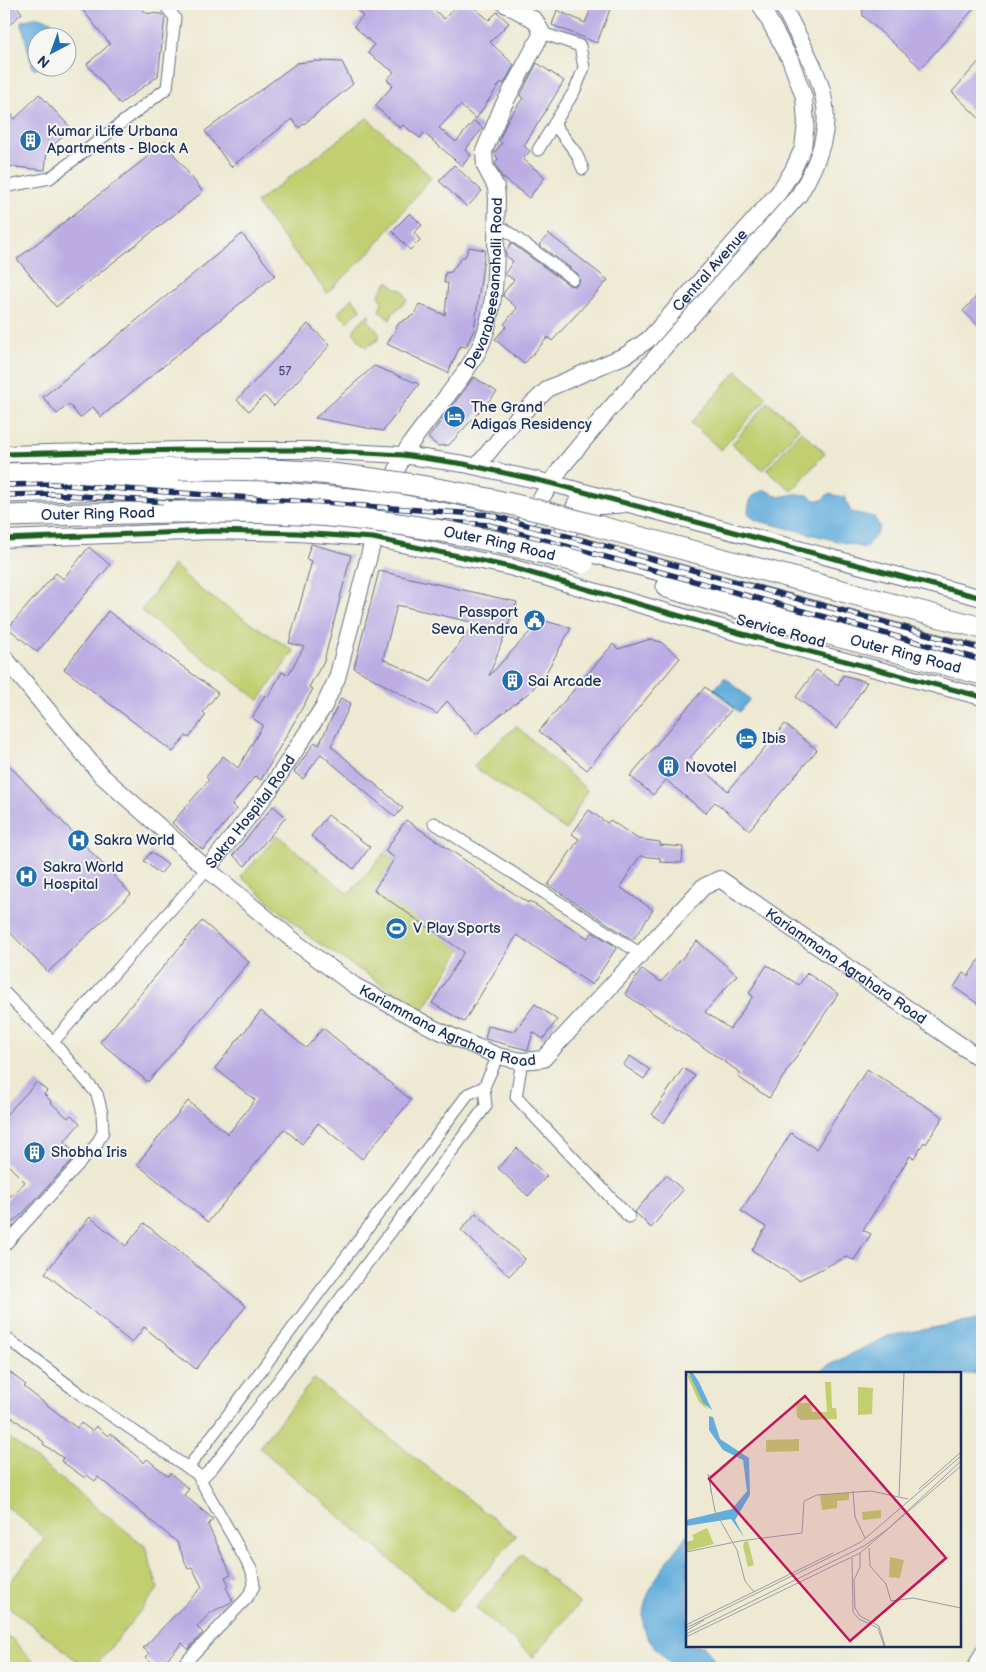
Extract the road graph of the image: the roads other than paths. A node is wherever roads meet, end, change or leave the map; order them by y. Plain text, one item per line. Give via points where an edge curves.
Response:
1 (164, 4) edge
2 (506, 4) edge
3 (760, 4) edge
4 (782, 4) edge
5 (524, 8) edge
6 (542, 33) junction
7 (554, 124) junction
8 (538, 150) dead end
9 (583, 169) dead end
10 (4, 187) edge
11 (496, 228) junction
12 (573, 279) dead end
13 (226, 450) junction
14 (4, 454) edge
15 (403, 455) junction
16 (477, 466) junction
17 (4, 474) edge
18 (550, 483) junction
19 (227, 489) junction
20 (4, 492) edge
21 (385, 502) junction
22 (620, 502) junction
23 (4, 516) edge
24 (228, 531) junction
25 (519, 532) junction
26 (372, 538) junction
27 (4, 539) edge
28 (561, 543) junction
29 (510, 567) junction
30 (982, 598) edge
31 (982, 628) edge
32 (4, 656) edge
33 (982, 657) edge
34 (982, 674) edge
35 (982, 697) edge
36 (434, 824) dead end
37 (207, 869) junction
38 (641, 954) junction
39 (4, 992) edge
40 (53, 1042) junction
41 (498, 1056) junction
42 (982, 1060) edge
43 (522, 1061) junction
44 (484, 1087) junction
45 (629, 1217) dead end
46 (4, 1246) edge
47 (4, 1336) edge
48 (188, 1468) junction
49 (200, 1480) junction
50 (982, 1650) edge
51 (982, 1661) edge
52 (180, 1668) edge
53 (972, 1668) edge
54 (976, 1668) edge

1 - 10 street via 175,18 167,88 50,178
2 - 5 street
3 - 16 street, Central Avenue via 790,59 804,97 806,124 803,148 793,170 762,212 648,339 626,355 549,388 516,419
4 - 18 street, Central Avenue via 822,84 826,111 820,154 810,176 799,195 624,392
5 - 6 street
6 - 7 street via 580,46 584,68
6 - 11 street, Devarabeesanahalli Road via 502,108 484,151 485,166 496,187
7 - 8 street
7 - 9 street via 576,153
11 - 12 street via 504,229
11 - 15 street, Devarabeesanahalli Road via 492,301 482,342
13 - 14 street
13 - 15 street
13 - 19 street
15 - 16 street
15 - 21 street, Devarabeesanahalli Road
16 - 18 street
17 - 31 highway, bridge via 179,469 307,472 466,493
18 - 22 street
18 - 25 street, Central Avenue
19 - 20 highway
19 - 21 highway
19 - 24 street
21 - 25 highway
21 - 26 street, Sakra Hospital Road
22 - 28 highway via 578,504
22 - 30 street
23 - 34 highway, Outer Ring Road, bridge via 170,512 299,514 415,526 500,542 583,563
24 - 26 street, Service Road
24 - 27 street, Service Road
25 - 28 highway
25 - 29 street, Central Avenue
26 - 29 street, Service Road
26 - 37 street, Sakra Hospital Road via 336,678 324,706 269,791
28 - 33 highway
29 - 35 street, Service Road via 739,633
32 - 37 street, Kariammana Agrahara Road via 101,775
36 - 38 street
37 - 40 street, Sakra Hospital Road
37 - 41 street, Kariammana Agrahara Road via 355,986 435,1029
38 - 42 street, Kariammana Agrahara Road via 703,887 720,880
38 - 43 street, Kariammana Agrahara Road via 543,1059
39 - 40 street
40 - 46 street via 97,1094 103,1132 96,1145
41 - 43 street, Kariammana Agrahara Road
41 - 44 street
43 - 45 street via 516,1097
44 - 48 street via 468,1094
44 - 49 street via 486,1106 214,1467
47 - 48 street via 84,1397
48 - 49 street
49 - 52 street via 252,1571 254,1586 247,1598
50 - 53 street
51 - 54 street

